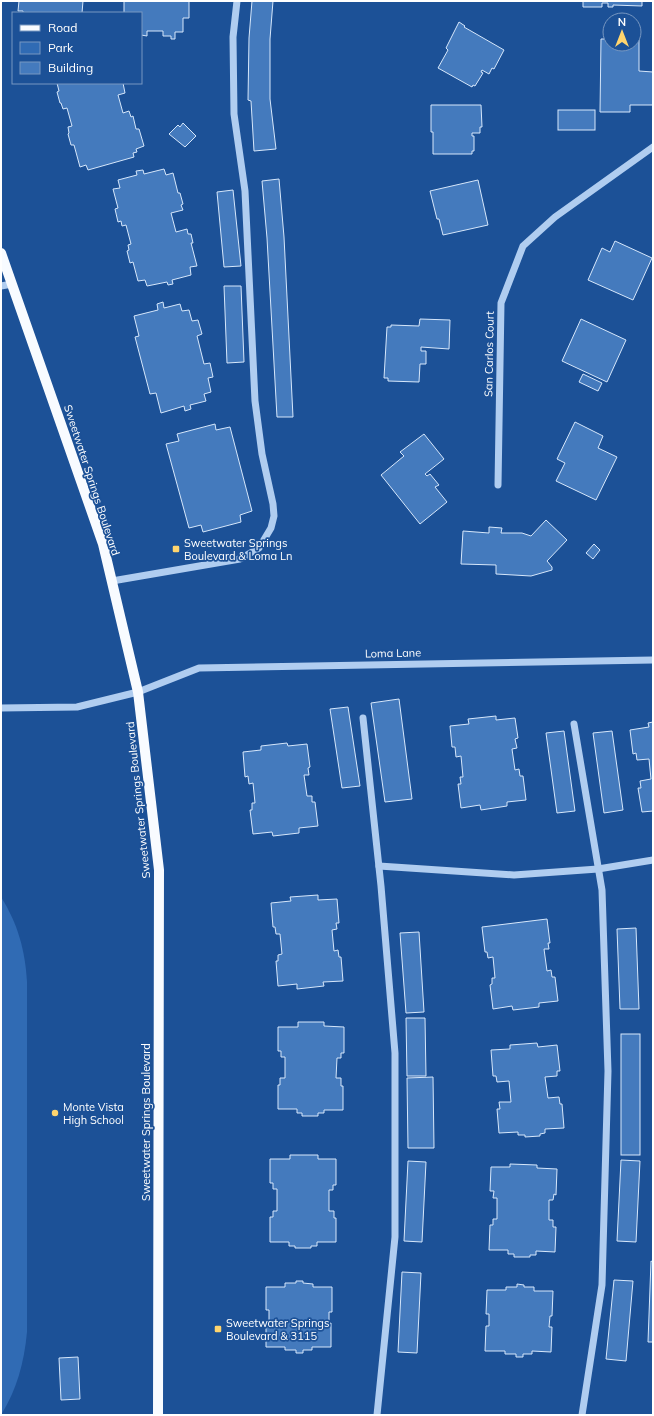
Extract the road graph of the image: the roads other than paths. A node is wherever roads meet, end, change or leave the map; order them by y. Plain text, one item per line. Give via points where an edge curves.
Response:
1 (237, 1) edge
2 (653, 147) edge
3 (1, 253) edge
4 (12, 284) junction
5 (1, 286) edge
6 (498, 485) dead end
7 (112, 580) junction
8 (653, 660) edge
9 (138, 692) junction
10 (1, 708) edge
11 (363, 718) dead end
12 (574, 724) dead end
13 (653, 860) edge
14 (379, 866) junction
15 (598, 869) junction
16 (158, 1415) edge
17 (377, 1415) edge
18 (582, 1415) edge

1 - 7 street via 233,37 234,114 245,191 255,401 262,454 273,504 272,528 259,548 240,559
2 - 6 street, San Carlos Court via 556,216 523,246 501,303
3 - 4 main road, Sweetwater Springs Boulevard
4 - 5 street
4 - 7 main road, Sweetwater Springs Boulevard via 103,544
7 - 9 main road, Sweetwater Springs Boulevard
8 - 9 street, Loma Lane via 199,668
9 - 10 street, Loma Lane via 77,707
9 - 16 main road, Sweetwater Springs Boulevard via 159,870
11 - 14 street
12 - 15 street
13 - 15 street
14 - 15 street via 514,875
14 - 17 street via 395,1053 395,1237
15 - 18 street via 602,890 608,1071 602,1285

